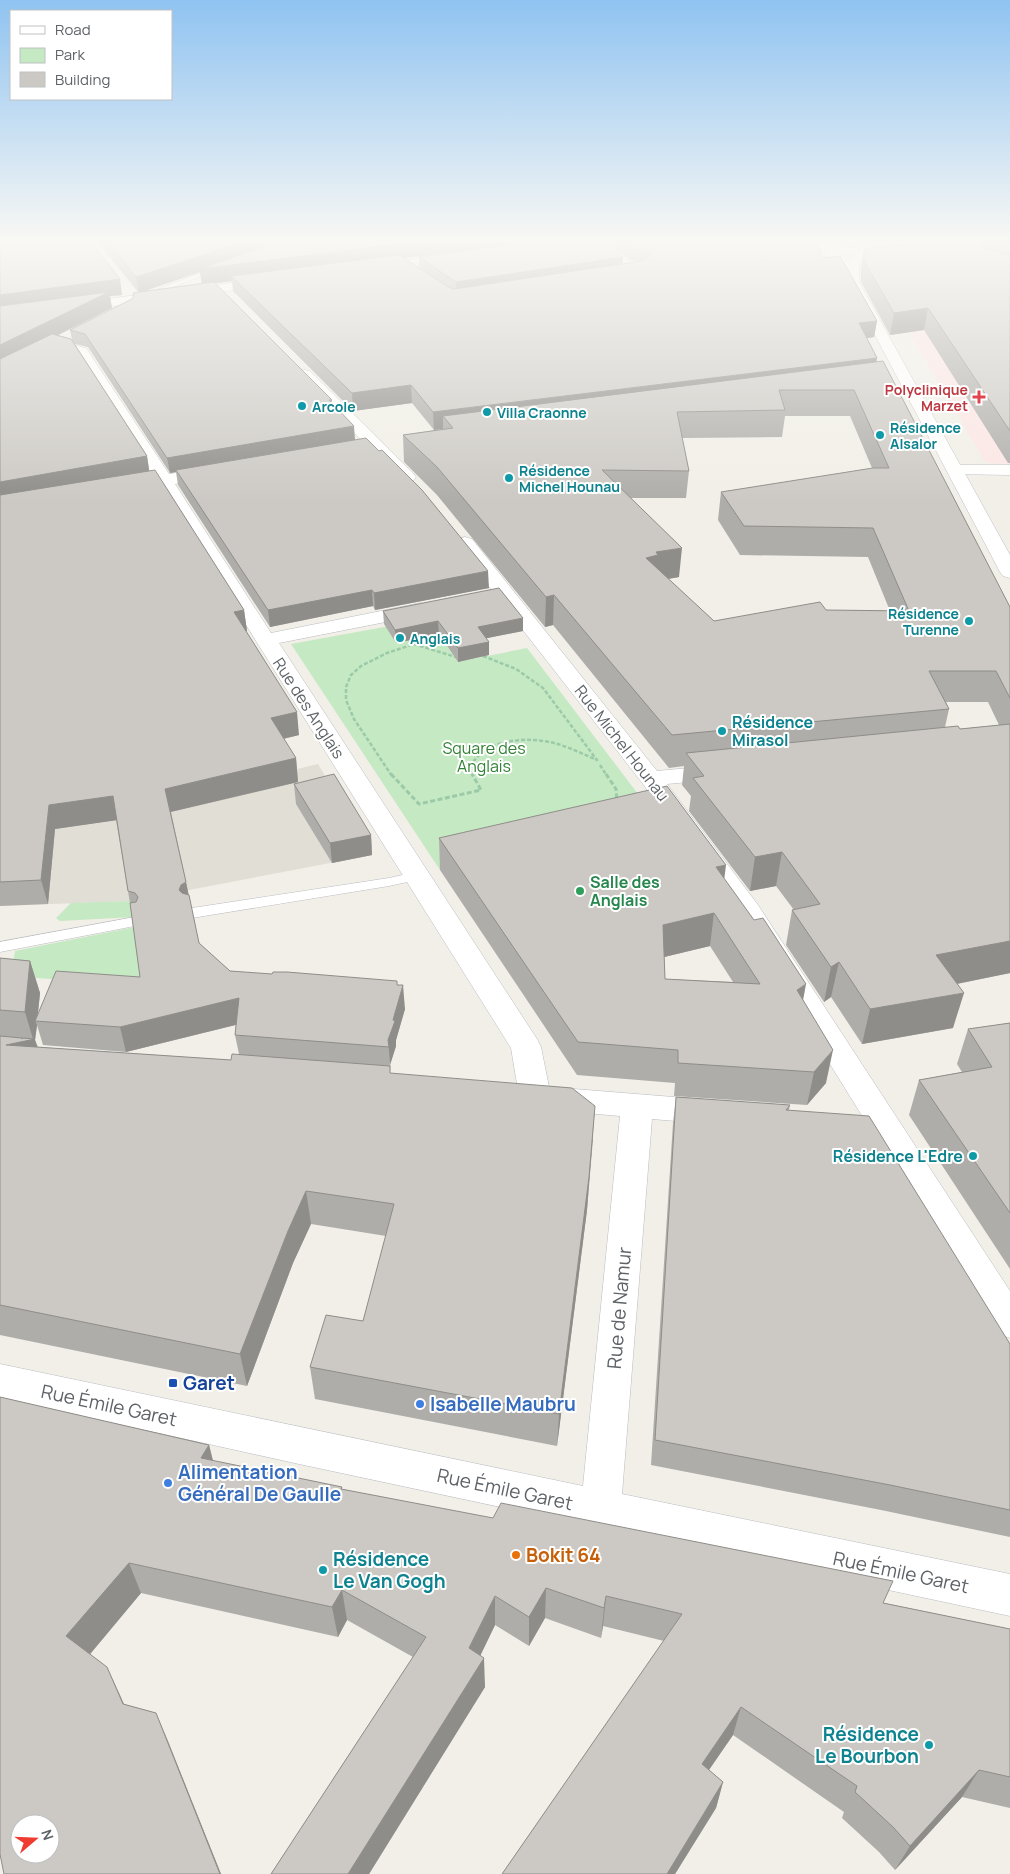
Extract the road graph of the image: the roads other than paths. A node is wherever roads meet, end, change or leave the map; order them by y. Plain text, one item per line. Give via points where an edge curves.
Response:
1 (874, 327) edge
2 (71, 336) edge
3 (54, 345) junction
4 (39, 352) edge
5 (288, 357) edge
6 (225, 470) edge
7 (955, 470) junction
8 (1010, 470) edge
9 (164, 480) junction
10 (111, 489) edge
11 (424, 494) edge
12 (449, 523) edge
13 (1010, 572) edge
14 (438, 606) edge
15 (266, 640) junction
16 (745, 770) edge
17 (651, 779) junction
18 (416, 876) junction
19 (192, 912) edge
20 (135, 922) edge
21 (0, 947) edge
22 (637, 1107) junction
23 (736, 1114) edge
24 (851, 1123) edge
25 (886, 1125) junction
26 (1010, 1322) edge
27 (0, 1381) edge
28 (601, 1509) junction
29 (1010, 1595) edge

1 - 7 street via 898,378
2 - 3 street
3 - 4 street
3 - 9 street, Rue des Anglais via 81,351
5 - 11 street
6 - 9 street
7 - 8 street
7 - 13 street
9 - 10 street
9 - 15 street, Rue des Anglais
12 - 17 street, Rue Michel Hounau via 496,594
14 - 15 street
15 - 18 street, Rue des Anglais
16 - 17 street
17 - 25 street, Rue Michel Hounau via 748,911
18 - 19 lane
18 - 22 street, Rue des Anglais via 526,1047 521,1095
20 - 21 lane
22 - 23 street
22 - 28 street, Rue de Namur
24 - 25 street
25 - 26 street, Rue Michel Hounau
27 - 28 street, Rue Émile Garet
28 - 29 street, Rue Émile Garet

